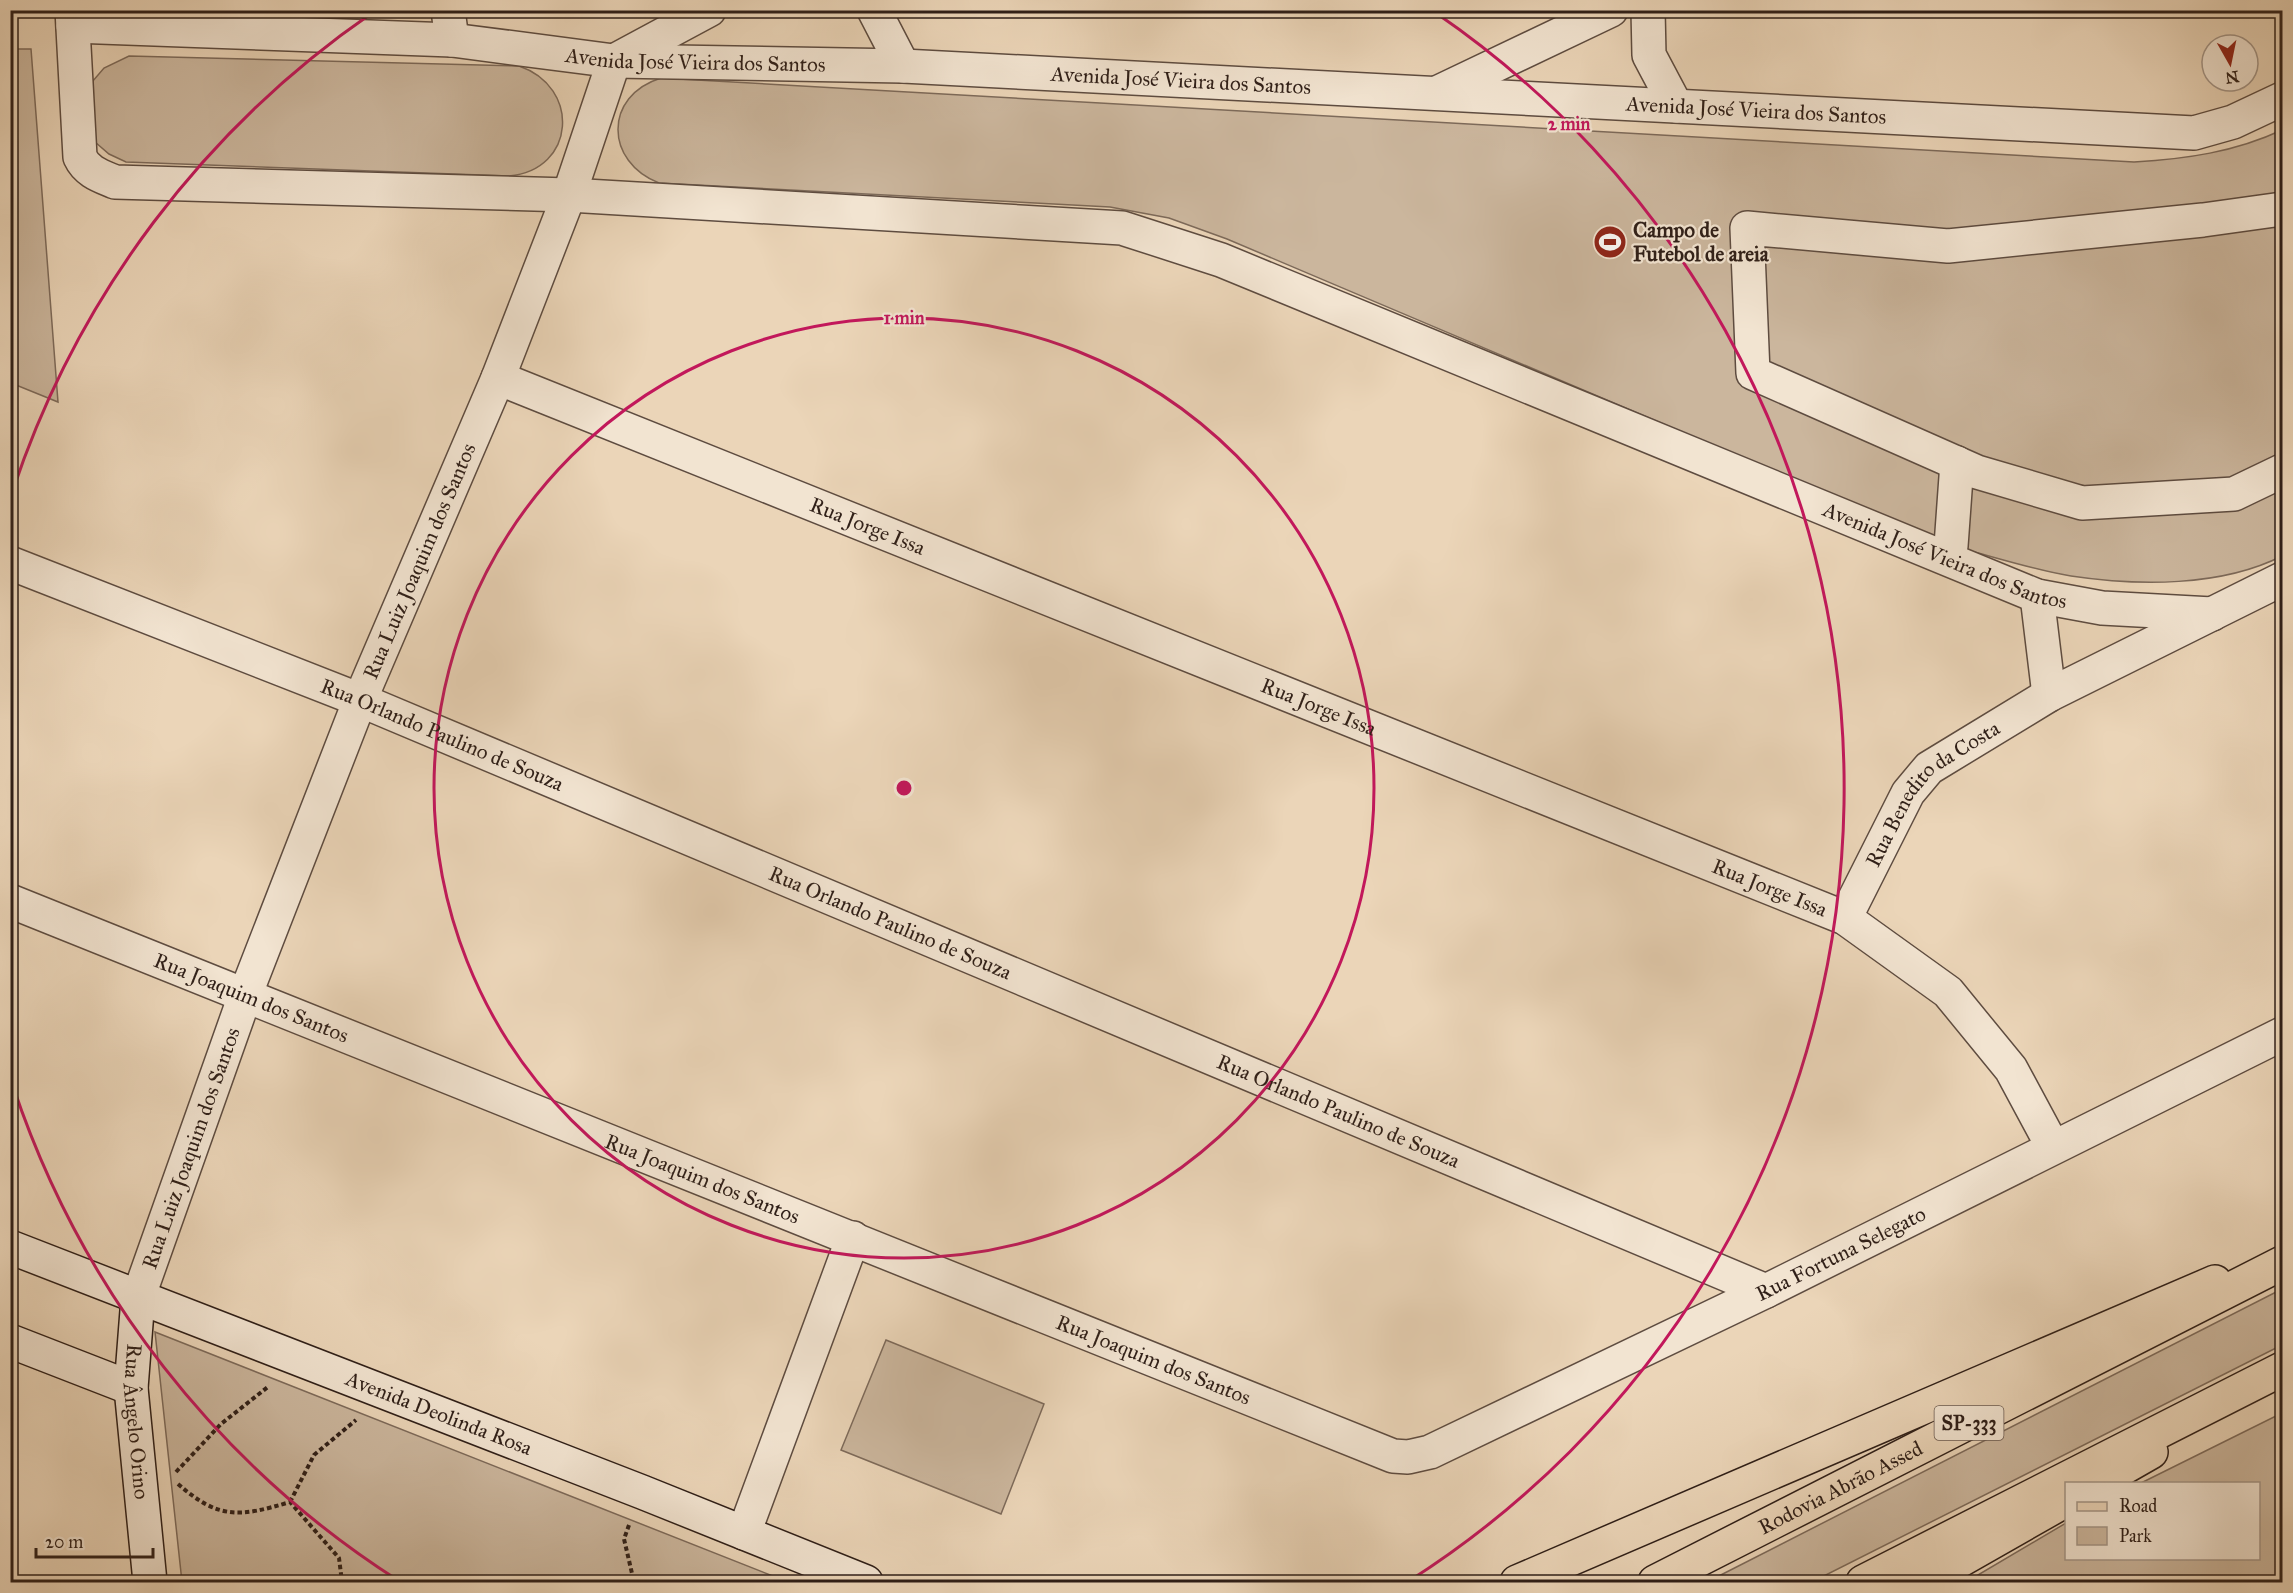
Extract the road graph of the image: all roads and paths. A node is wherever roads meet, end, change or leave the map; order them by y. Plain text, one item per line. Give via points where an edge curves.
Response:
1 (709, 10) edge
2 (874, 10) edge
3 (1611, 10) edge
4 (1648, 10) edge
5 (72, 18) edge
6 (449, 25) edge
7 (614, 61) junction
8 (903, 66) junction
9 (1436, 94) junction
10 (2283, 99) edge
11 (1676, 106) junction
12 (569, 195) junction
13 (2283, 209) edge
14 (498, 378) junction
15 (1957, 463) junction
16 (2283, 471) edge
17 (1951, 546) dead end
18 (10, 563) edge
19 (2283, 579) edge
20 (2037, 596) junction
21 (2212, 614) junction
22 (2049, 695) junction
23 (360, 700) junction
24 (10, 901) edge
25 (1845, 918) junction
26 (246, 993) junction
27 (2283, 1034) edge
28 (2053, 1147) junction
29 (853, 1238) junction
30 (10, 1247) edge
31 (2283, 1253) edge
32 (2283, 1263) edge
33 (1766, 1291) junction
34 (138, 1298) junction
35 (10, 1341) edge
36 (2283, 1369) edge
37 (2283, 1376) edge
38 (276, 1380) dead end
39 (132, 1388) junction
40 (363, 1414) dead end
41 (1393, 1456) joint
42 (170, 1466) dead end
43 (171, 1477) junction
44 (2098, 1482) edge
45 (172, 1489) dead end
46 (642, 1492) junction
47 (2065, 1501) edge
48 (290, 1502) junction
49 (744, 1533) junction
50 (150, 1582) edge
51 (342, 1582) edge
52 (634, 1582) edge
53 (866, 1582) edge
54 (1517, 1582) edge
55 (1655, 1582) edge
56 (1863, 1582) edge
57 (1923, 1582) edge

1 - 7 street
2 - 8 street
3 - 9 street
4 - 11 street via 1650,55
5 - 6 street, Avenida José Vieira dos Santos
5 - 12 street, Avenida José Vieira dos Santos via 80,157 95,174 115,182
6 - 7 street, Avenida José Vieira dos Santos
7 - 8 street, Avenida José Vieira dos Santos
7 - 12 street, Rua Luiz Joaquim dos Santos
8 - 9 street, Avenida José Vieira dos Santos
9 - 11 street, Avenida José Vieira dos Santos
10 - 11 street, Avenida José Vieira dos Santos via 2233,122 2193,133
12 - 14 street, Rua Luiz Joaquim dos Santos
12 - 20 street, Avenida José Vieira dos Santos via 1122,228 1221,260
13 - 15 street via 1948,246 1747,228 1753,373
14 - 23 street, Rua Luiz Joaquim dos Santos
14 - 25 street, Rua Jorge Issa
15 - 16 street via 2082,503 2234,494
15 - 17 street
18 - 23 street, Rua Orlando Paulino de Souza
19 - 21 street, Avenida José Vieira dos Santos
20 - 21 street, Avenida José Vieira dos Santos via 2102,608
20 - 22 street
21 - 22 street, Avenida José Vieira dos Santos
22 - 25 street, Rua Benedito da Costa via 1929,768 1908,793
23 - 26 street, Rua Luiz Joaquim dos Santos
23 - 33 street, Rua Orlando Paulino de Souza
24 - 26 street, Rua Joaquim dos Santos
25 - 28 street, Rua Jorge Issa via 1948,992 2011,1069
26 - 29 street, Rua Joaquim dos Santos
26 - 34 street, Rua Luiz Joaquim dos Santos
27 - 28 street, Rua Fortuna Selegato
28 - 33 street, Rua Fortuna Selegato
29 - 41 street, Rua Joaquim dos Santos
29 - 49 street
30 - 34 street, Avenida Deolinda Rosa
31 - 54 main road
32 - 55 main road, Rodovia Abrão Assed / SP-333
33 - 41 street, Rua Fortuna Selegato via 1430,1452
34 - 39 street, Rua Ângelo Orino
34 - 46 street, Avenida Deolinda Rosa
35 - 39 street
36 - 56 main road
37 - 44 main road
38 - 43 path via 221,1424
39 - 50 street, Rua Ângelo Orino
40 - 48 path via 314,1455
42 - 43 path
43 - 45 path
43 - 48 path via 201,1504 224,1512 259,1512
46 - 49 street, Avenida Deolinda Rosa
46 - 52 path via 624,1539
47 - 57 main road
48 - 51 path via 339,1557
49 - 53 street, Avenida Deolinda Rosa

